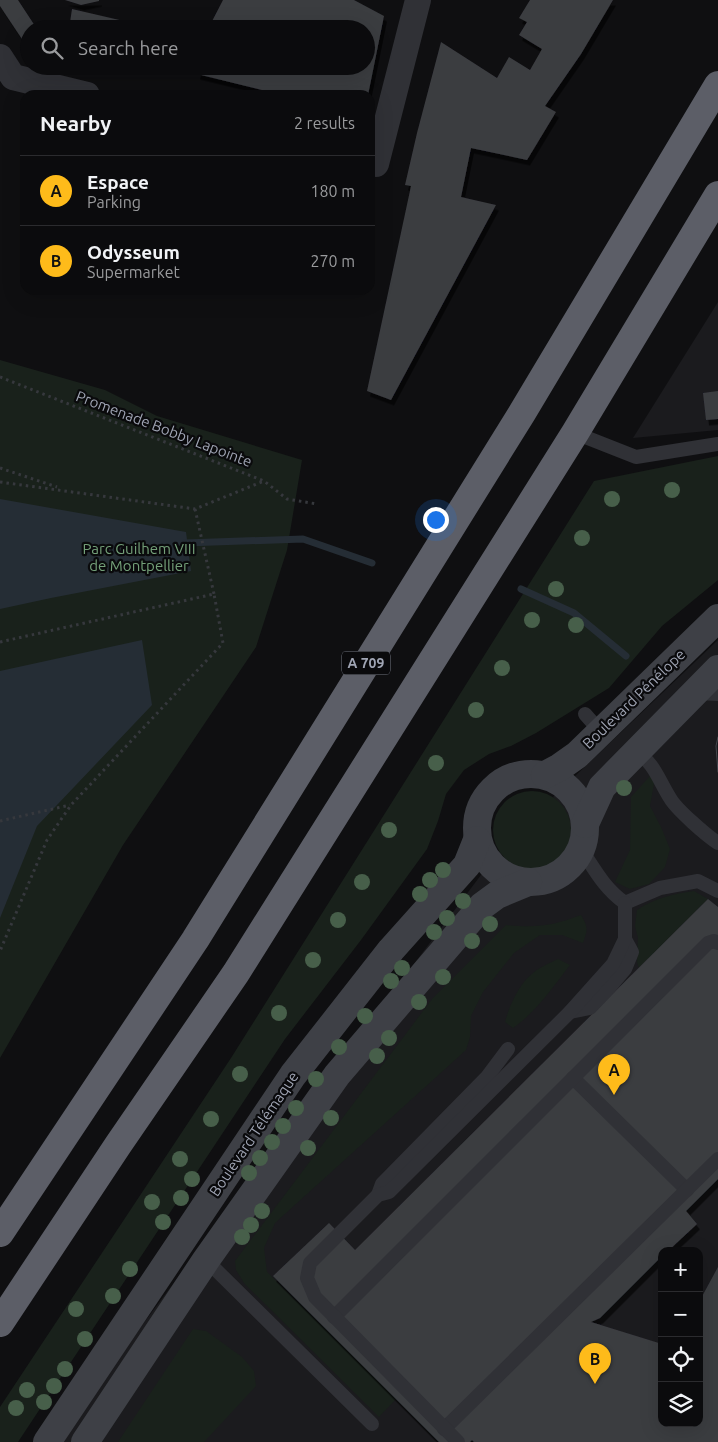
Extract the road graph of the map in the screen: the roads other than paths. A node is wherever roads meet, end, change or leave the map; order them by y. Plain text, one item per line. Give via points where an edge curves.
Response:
1 (418, 0) edge
2 (0, 57) edge
3 (718, 84) edge
4 (65, 90) edge
5 (375, 156) edge
6 (718, 195) edge
7 (575, 433) junction
8 (718, 444) edge
9 (718, 618) edge
10 (718, 669) edge
11 (706, 694) edge
12 (636, 752) junction
13 (545, 775) junction
14 (583, 836) junction
15 (478, 840) junction
16 (718, 843) edge
17 (528, 882) junction
18 (718, 891) edge
19 (626, 903) junction
20 (718, 943) edge
21 (508, 1049) dead end
22 (573, 1078) junction
23 (491, 1081) junction
24 (718, 1159) edge
25 (687, 1190) junction
26 (0, 1233) edge
27 (206, 1260) junction
28 (334, 1317) junction
29 (0, 1323) edge
30 (372, 1424) dead end
31 (444, 1429) junction
32 (47, 1442) edge
33 (85, 1442) edge
34 (458, 1442) edge

1 - 5 street
2 - 4 street via 13,78
3 - 26 highway, A 709 via 522,413 195,940
6 - 7 highway
7 - 8 lane via 636,457
7 - 29 highway via 242,964
9 - 13 main road, Boulevard Pénélope via 592,722 576,755
10 - 11 main road
11 - 12 main road
12 - 14 main road via 602,787
12 - 16 lane via 651,764 671,800
13 - 14 main road via 561,782 573,793 582,808
13 - 15 main road via 529,773 499,784 480,808 476,824
14 - 17 main road via 576,858 560,874
14 - 19 lane via 605,886
15 - 17 main road via 484,856 496,870 511,879
15 - 32 main road, Boulevard Télémaque via 467,865 391,950 293,1075
17 - 27 main road via 497,895 482,906 422,975 337,1075
18 - 19 lane via 698,881 660,888
19 - 23 lane via 625,939 613,964 570,1012
20 - 22 lane via 714,940 708,943
21 - 23 lane
22 - 25 lane
22 - 28 lane
23 - 28 lane via 382,1184 378,1195 310,1263 307,1278 315,1297
24 - 25 lane
25 - 31 lane
27 - 30 lane
27 - 33 main road
28 - 31 lane
31 - 34 lane

